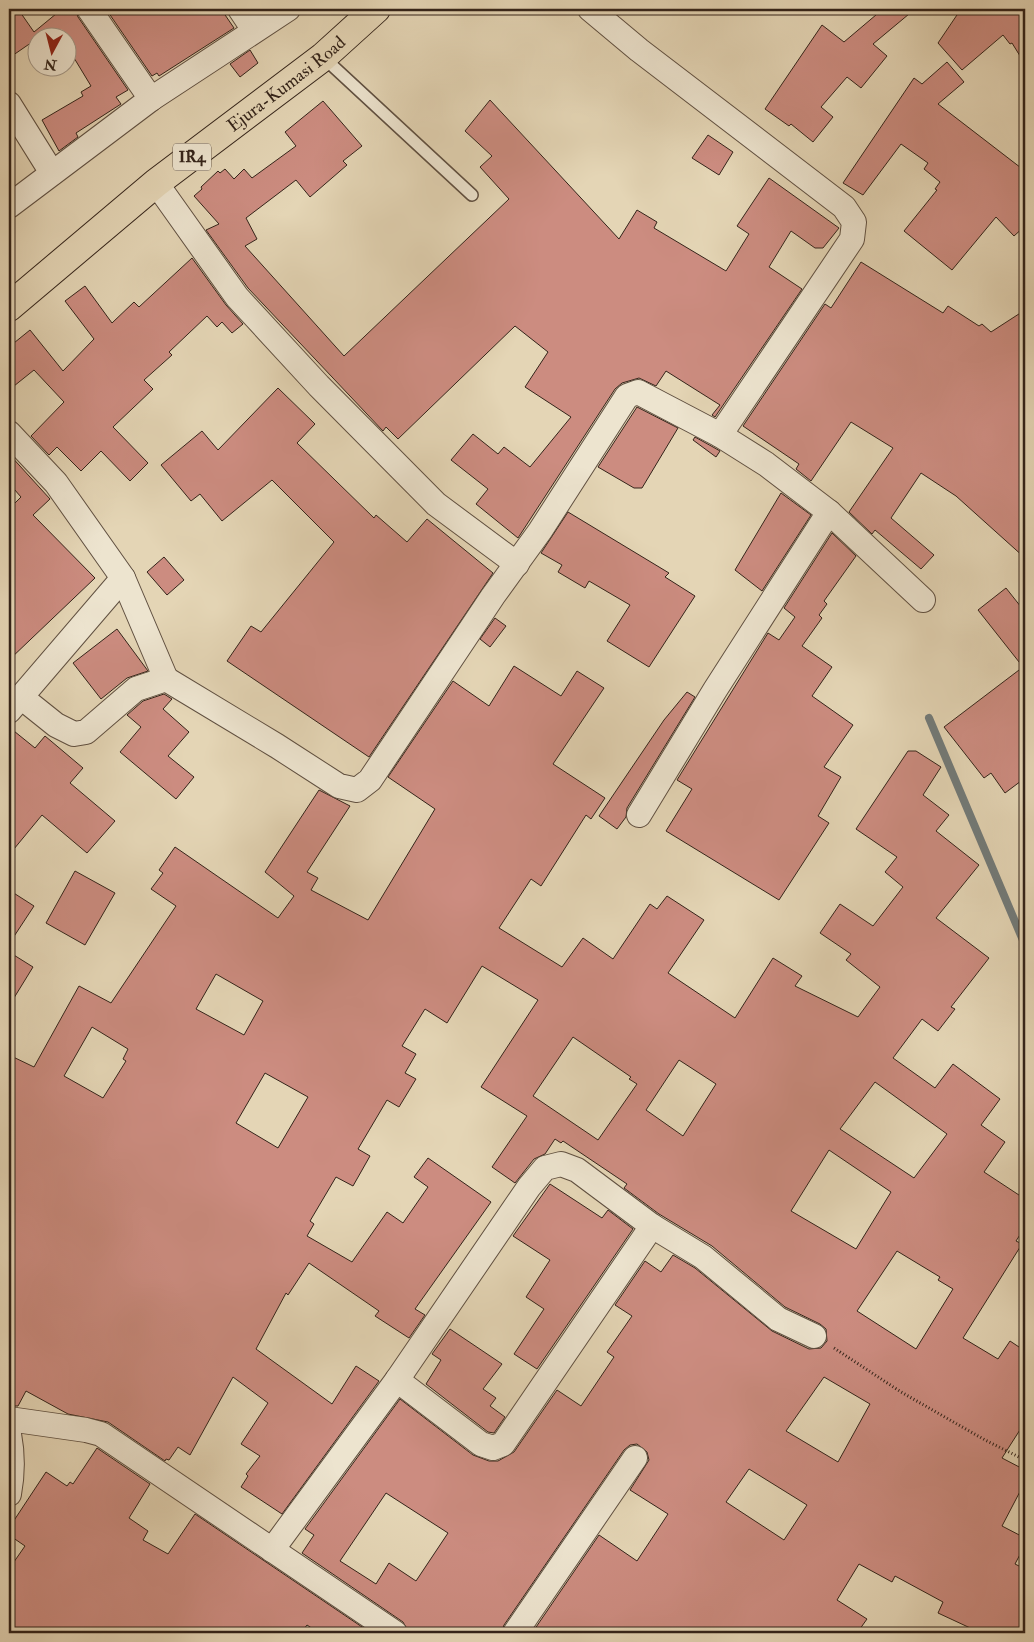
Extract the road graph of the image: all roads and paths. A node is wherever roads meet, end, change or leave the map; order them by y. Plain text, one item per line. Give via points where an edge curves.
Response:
1 (89, 9) edge
2 (240, 9) edge
3 (288, 9) edge
4 (376, 9) edge
5 (590, 9) edge
6 (254, 30) junction
7 (323, 57) junction
8 (151, 99) junction
9 (9, 104) edge
10 (52, 173) junction
11 (156, 183) junction
12 (472, 195) dead end
13 (9, 206) edge
14 (9, 306) edge
15 (9, 433) edge
16 (720, 435) junction
17 (829, 512) junction
18 (517, 564) junction
19 (123, 578) junction
20 (922, 600) dead end
21 (166, 679) junction
22 (15, 704) edge
23 (639, 815) dead end
24 (652, 1226) junction
25 (814, 1336) joint
26 (397, 1380) junction
27 (9, 1419) edge
28 (9, 1434) edge
29 (635, 1458) dead end
30 (1025, 1460) edge
31 (9, 1494) edge
32 (272, 1550) junction
33 (395, 1633) edge
34 (515, 1633) edge

1 - 8 street
2 - 6 street
3 - 6 street
4 - 7 main road, Ejura-Kumasi Road / IR4
5 - 16 street via 844,207 854,222 852,239
6 - 8 street
7 - 11 main road, Ejura-Kumasi Road / IR4
7 - 12 lane
8 - 10 street
9 - 10 street
10 - 13 street
11 - 14 main road, Ejura-Kumasi Road / IR4
11 - 18 street via 237,297 319,386 436,504
15 - 19 street via 56,484
16 - 17 street via 766,464
16 - 18 street via 638,392 626,396
17 - 20 street
17 - 23 street
18 - 21 street via 370,780 357,790 339,786
19 - 21 street
19 - 22 street
21 - 22 street via 136,689 86,732 74,734
24 - 25 street via 703,1257 778,1319
24 - 26 street via 577,1170 561,1164 545,1168
24 - 26 street via 503,1444 493,1448 481,1444
25 - 30 path via 901,1392
26 - 32 street
27 - 32 street via 101,1434
28 - 31 street via 13,1475
29 - 34 street
32 - 33 street

